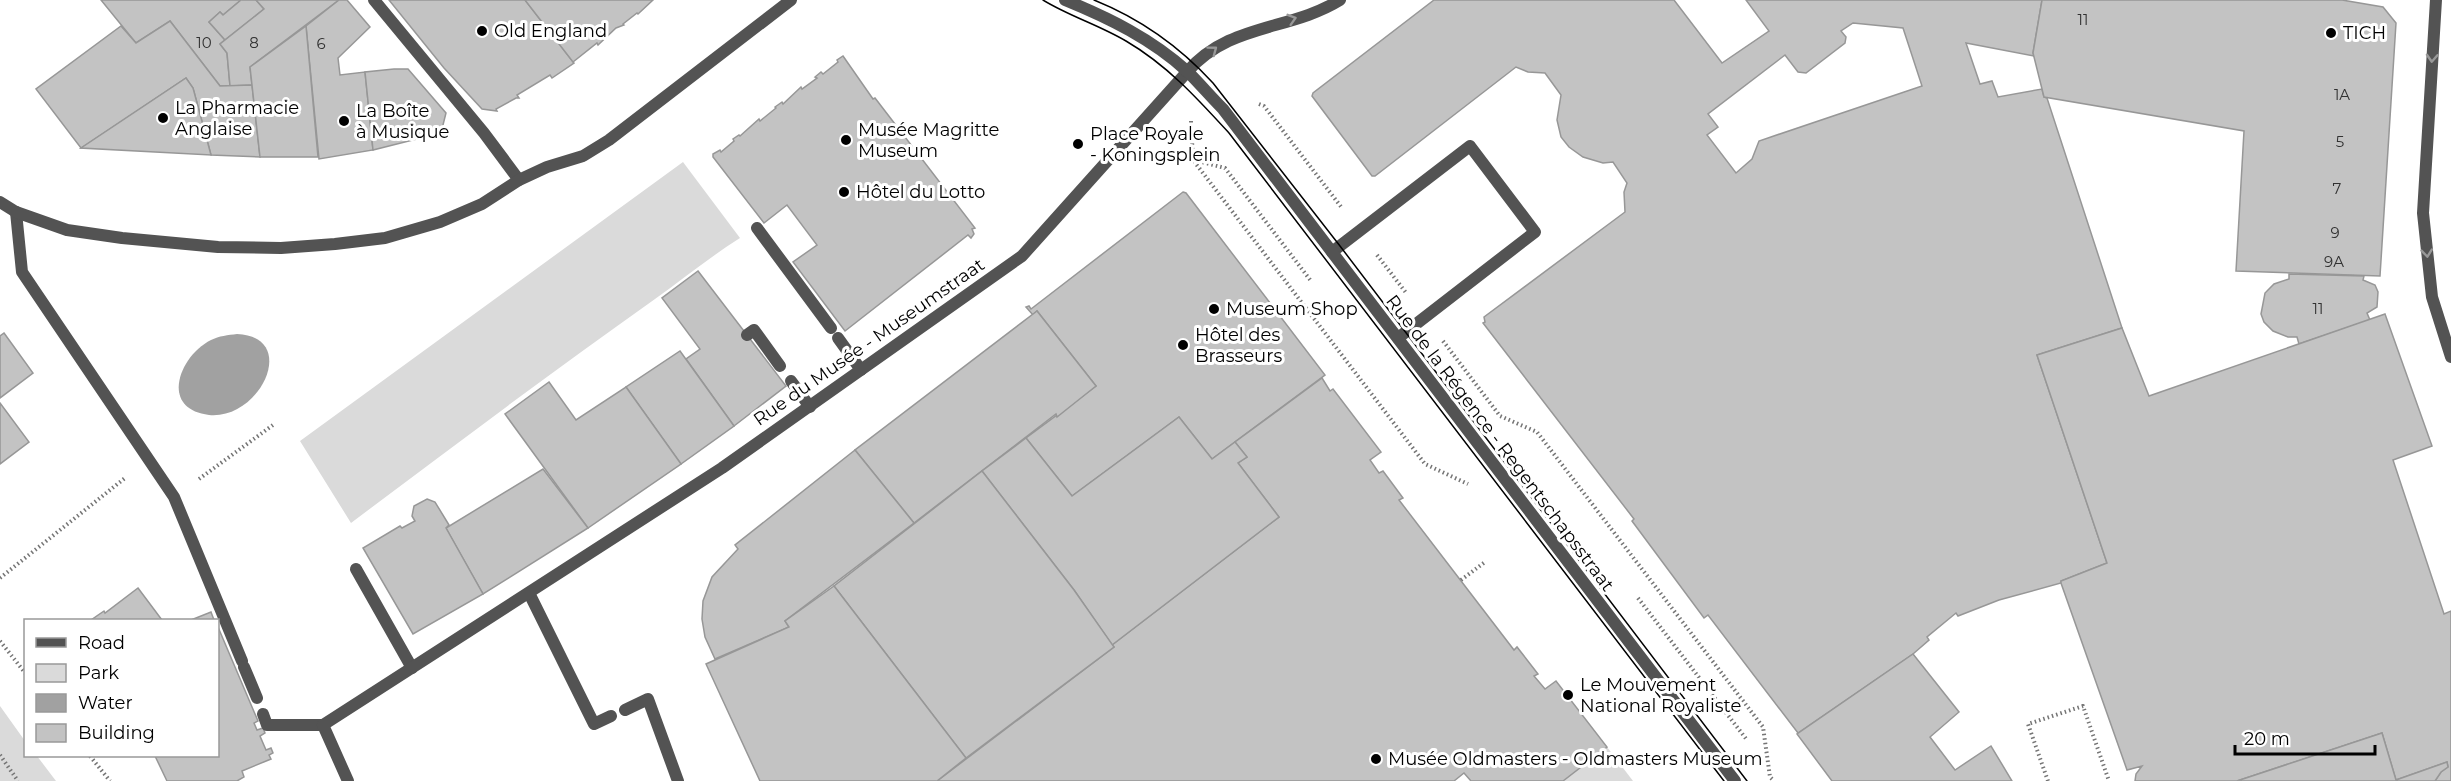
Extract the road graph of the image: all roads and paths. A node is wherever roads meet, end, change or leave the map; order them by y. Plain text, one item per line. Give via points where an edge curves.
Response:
1 (374, 0) edge
2 (791, 0) edge
3 (1065, 0) edge
4 (1340, 0) edge
5 (2436, 0) edge
6 (1187, 72) junction
7 (1253, 101) dead end
8 (1193, 160) junction
9 (519, 180) junction
10 (0, 202) edge
11 (16, 212) junction
12 (757, 228) dead end
13 (1359, 231) junction
14 (1332, 252) junction
15 (1311, 281) dead end
16 (1425, 317) junction
17 (747, 335) dead end
18 (1398, 338) junction
19 (2451, 357) edge
20 (780, 366) dead end
21 (861, 370) junction
22 (791, 381) dead end
23 (810, 407) junction
24 (273, 425) dead end
25 (148, 459) junction
26 (194, 483) dead end
27 (1473, 487) dead end
28 (1485, 562) dead end
29 (356, 569) dead end
30 (0, 578) edge
31 (1461, 580) dead end
32 (529, 593) junction
33 (1638, 597) dead end
34 (0, 641) edge
35 (412, 668) junction
36 (24, 671) edge
37 (256, 698) dead end
38 (625, 710) dead end
39 (611, 716) dead end
40 (265, 720) dead end
41 (323, 725) junction
42 (1747, 740) dead end
43 (0, 756) edge
44 (91, 757) edge
45 (18, 781) edge
46 (110, 781) edge
47 (348, 781) edge
48 (678, 781) edge
49 (1735, 781) edge
50 (1774, 781) edge
51 (2048, 781) edge
52 (2109, 781) edge

1 - 9 street
2 - 9 street via 609,140 583,156
3 - 6 street via 1129,30
6 -> 4 street via 1222,42 1326,9
5 -> 19 street via 2423,213 2432,297
6 - 8 path
6 - 14 street, Rue de la Régence - Regentschapsstraat via 1237,127
6 - 21 street, Rue du Musée - Museumstraat via 1022,256
7 - 13 path via 1264,106
8 - 15 path via 1225,168
8 - 27 path via 1425,464
9 - 11 street via 482,204 440,222 385,238 314,246 218,247 122,238 67,230
10 - 11 street
11 - 25 street via 22,272
12 - 21 street
13 - 14 street
13 - 16 path
13 - 16 street via 1470,146 1535,232
14 - 18 street, Rue de la Régence - Regentschapsstraat
16 - 18 street
16 - 50 path via 1500,416 1537,432 1763,727 1770,777
17 - 20 street via 754,330
18 - 49 street, Rue de la Régence - Regentschapsstraat
21 - 23 street, Rue du Musée - Museumstraat
22 - 23 street
23 - 32 street, Rue du Musée - Museumstraat
24 - 26 path
25 - 30 path
25 - 37 street via 174,497
28 - 31 path
29 - 35 street
32 - 35 street, Rue du Musée - Museumstraat
32 - 39 street via 594,724
33 - 42 path
34 - 36 path
35 - 41 street, Rue du Musée - Museumstraat
38 - 48 street via 648,699
40 - 41 street
41 - 47 street
43 - 45 path
44 - 46 path
51 - 52 path via 2028,724 2083,705

